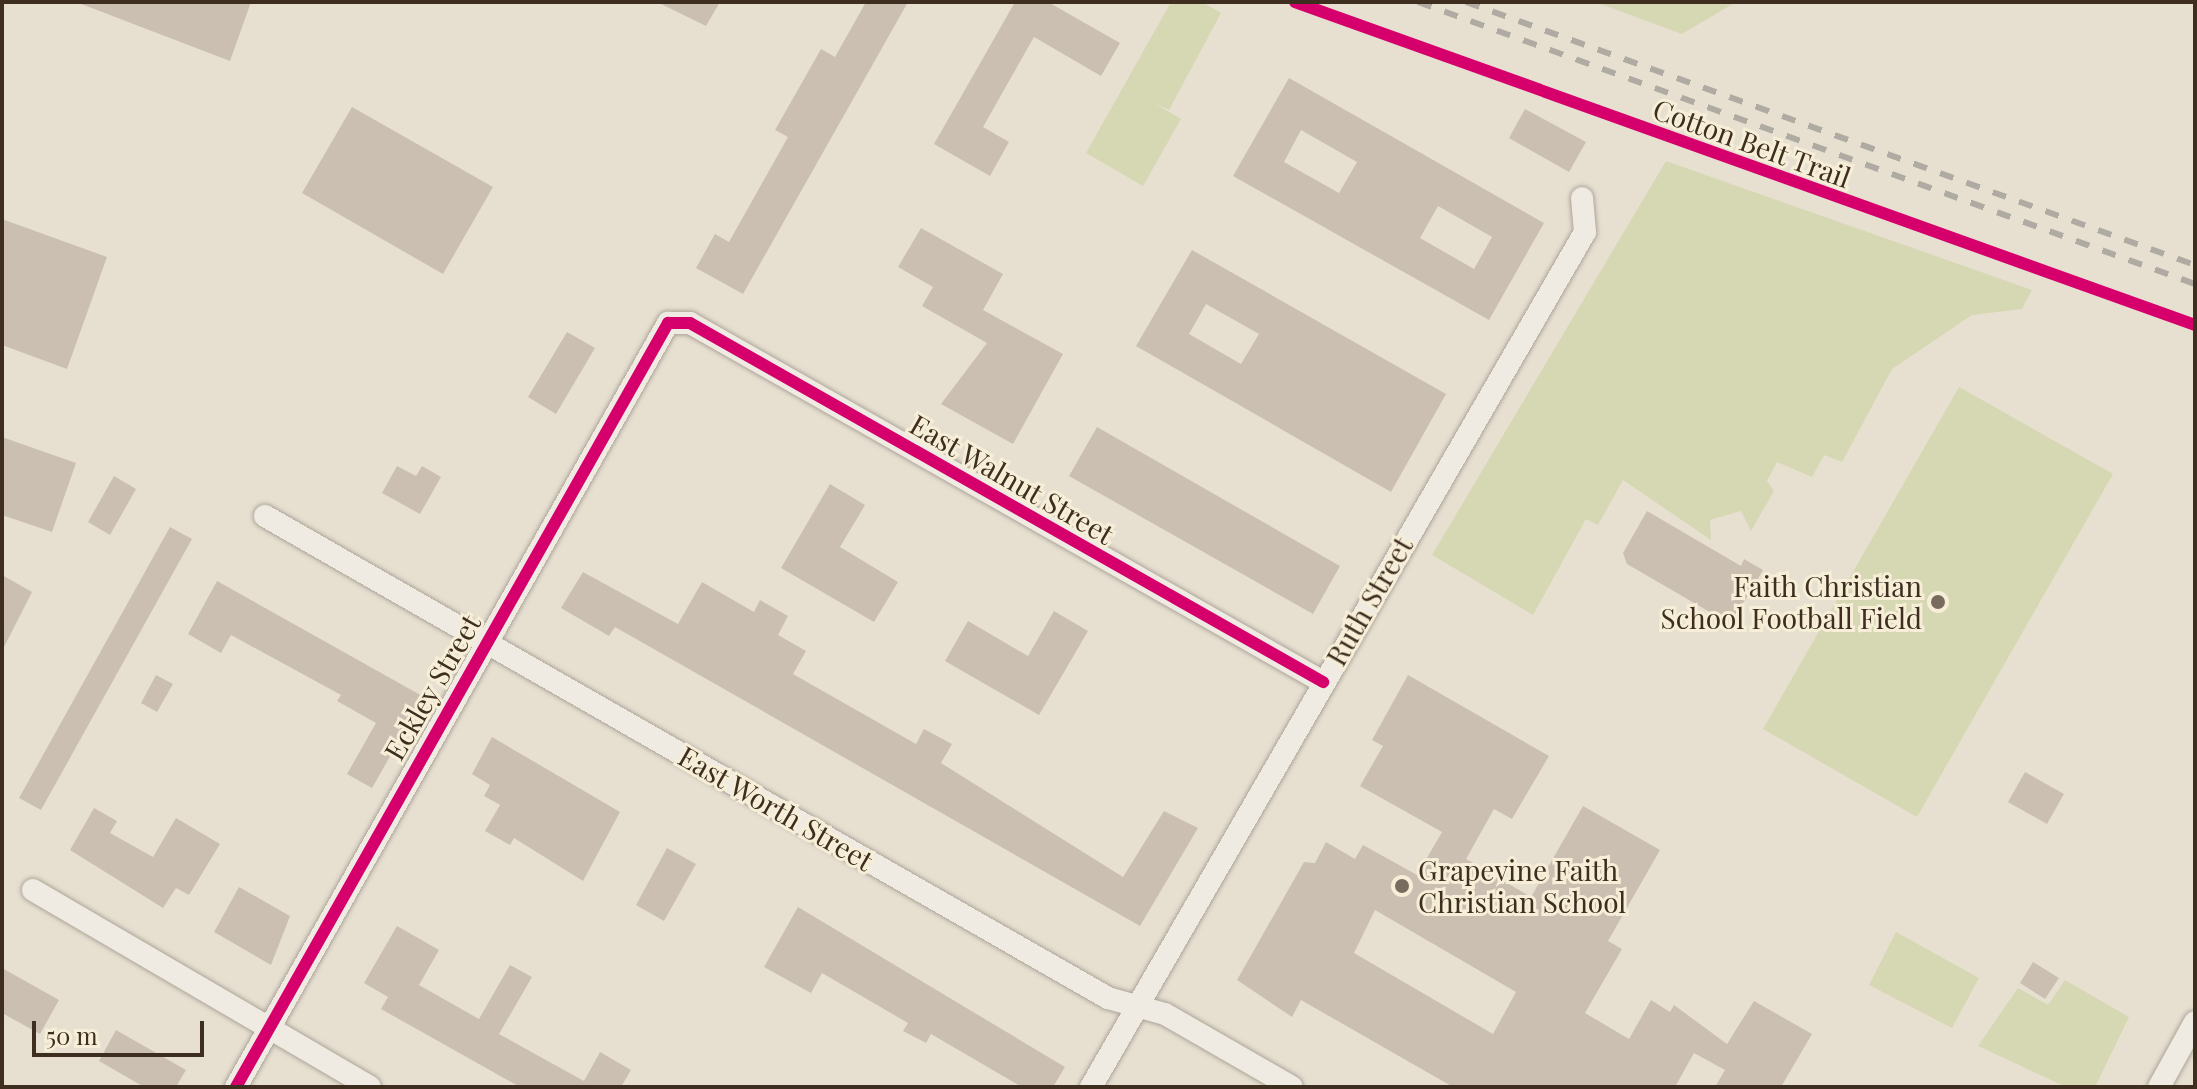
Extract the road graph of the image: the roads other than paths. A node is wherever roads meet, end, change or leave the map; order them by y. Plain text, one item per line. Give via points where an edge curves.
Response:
1 (1582, 198) dead end
2 (678, 320) joint
3 (265, 516) dead end
4 (486, 642) junction
5 (1323, 682) junction
6 (33, 890) dead end
7 (1138, 1006) junction
8 (2195, 1022) edge
9 (268, 1029) junction
10 (236, 1087) edge
11 (370, 1087) edge
12 (1091, 1087) edge
13 (1292, 1087) edge
14 (2159, 1087) edge

1 - 5 street, Ruth Street via 1585,232
2 - 4 street, Eckley Street via 658,336
2 - 5 street, East Walnut Street
3 - 4 street, East Worth Street
4 - 7 street, East Worth Street via 1108,998
4 - 9 street, Eckley Street
5 - 7 street, Ruth Street
6 - 9 street
7 - 12 street, Ruth Street
7 - 13 street, East Worth Street via 1165,1014
8 - 14 street
9 - 10 street, Eckley Street
9 - 11 street

